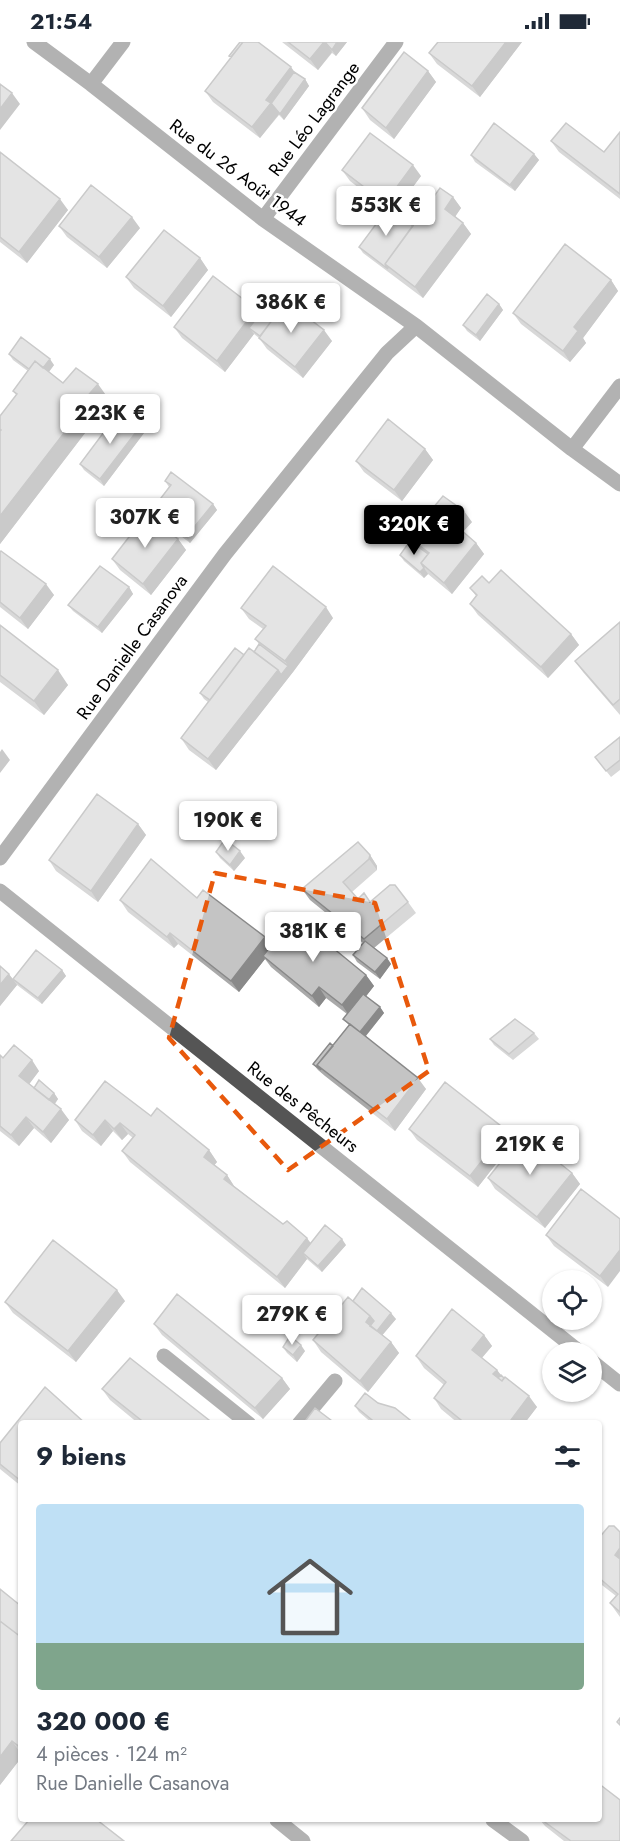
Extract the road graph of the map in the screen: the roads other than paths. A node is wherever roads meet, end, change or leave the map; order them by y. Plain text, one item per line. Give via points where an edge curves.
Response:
1 (34, 42) edge
2 (123, 42) edge
3 (396, 42) edge
4 (91, 84) junction
5 (263, 219) junction
6 (416, 326) junction
7 (620, 386) edge
8 (572, 450) junction
9 (620, 484) edge
10 (0, 858) edge
11 (0, 891) edge
12 (567, 1342) edge
13 (164, 1356) dead end
14 (602, 1370) edge
15 (335, 1381) edge
16 (620, 1384) edge
17 (244, 1420) edge
18 (302, 1420) edge
19 (279, 1822) edge
20 (496, 1822) edge
21 (303, 1841) edge
22 (522, 1841) edge

1 - 4 street, Rue du 26 Août 1944
2 - 4 street
3 - 5 street, Rue Léo Lagrange
4 - 5 street, Rue du 26 Août 1944
5 - 6 street, Rue du 26 Août 1944
6 - 8 street, Rue du 26 Août 1944
6 - 10 street, Rue Danielle Casanova via 387,353 225,554
7 - 8 street
8 - 9 street, Rue du 26 Août 1944
11 - 12 street, Rue des Pêcheurs
13 - 17 street
14 - 16 street
15 - 18 street
19 - 21 street
20 - 22 street

